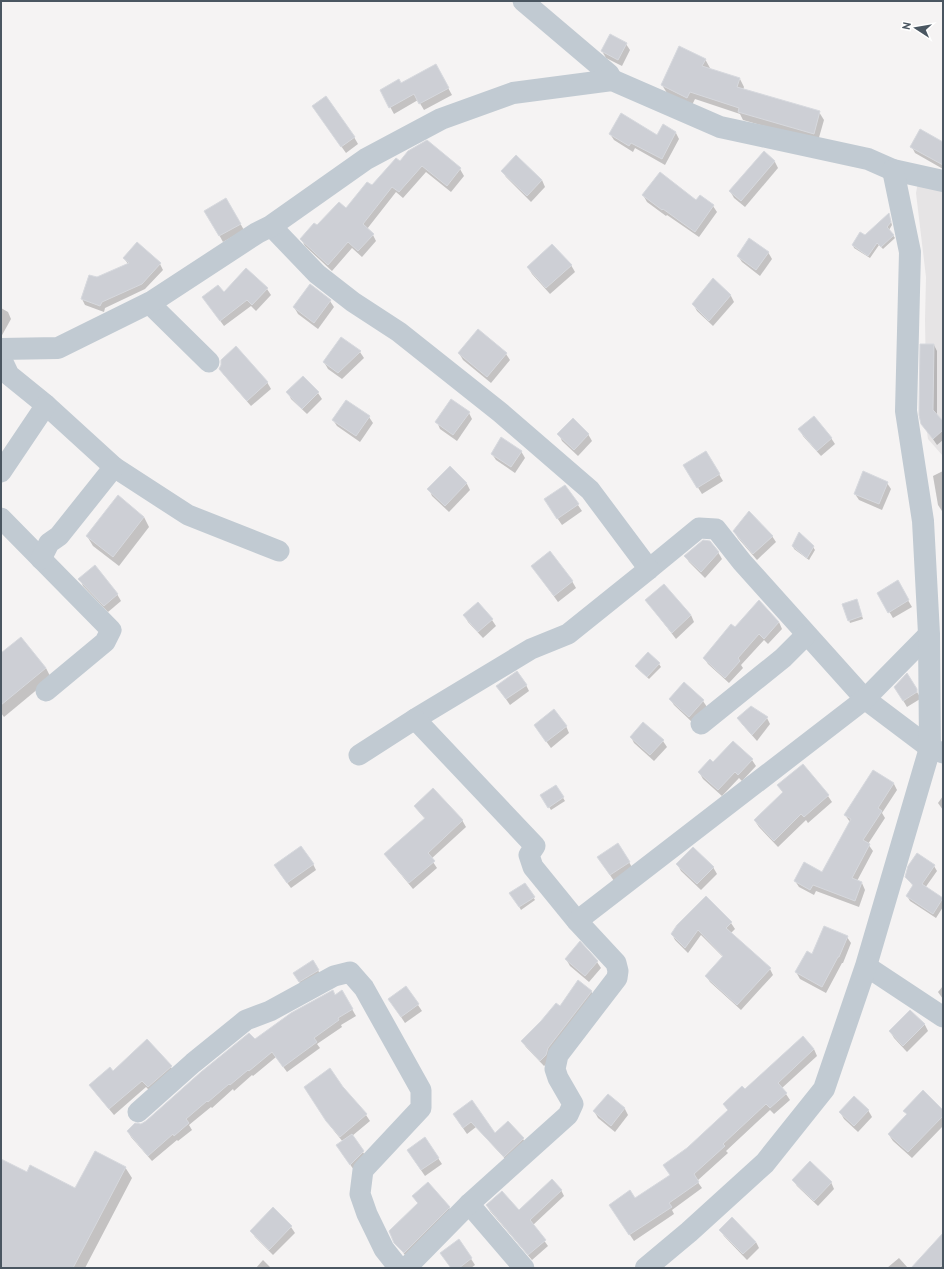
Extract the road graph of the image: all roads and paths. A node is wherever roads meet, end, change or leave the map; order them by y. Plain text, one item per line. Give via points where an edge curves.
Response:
1 (523, 1) edge
2 (612, 80) junction
3 (893, 170) junction
4 (943, 181) edge
5 (271, 226) junction
6 (149, 303) junction
7 (1, 349) edge
8 (1, 358) edge
9 (209, 362) dead end
10 (46, 405) junction
11 (114, 467) junction
12 (1, 472) edge
13 (1, 518) edge
14 (279, 551) dead end
15 (41, 559) junction
16 (649, 569) junction
17 (930, 634) junction
18 (806, 635) junction
19 (46, 692) dead end
20 (865, 699) junction
21 (415, 719) junction
22 (701, 724) dead end
23 (937, 751) edge
24 (359, 755) dead end
25 (577, 921) junction
26 (866, 966) junction
27 (943, 1017) edge
28 (138, 1112) dead end
29 (469, 1204) junction
30 (399, 1268) edge
31 (406, 1268) edge
32 (524, 1268) edge
33 (646, 1268) edge

1 - 2 street via 609,74
2 - 3 street via 720,128 868,159
2 - 5 street via 513,93 441,119 366,159
3 - 4 street
3 - 17 street via 910,252 906,411 923,521
5 - 6 street
5 - 16 street via 317,274 353,302 399,332 501,413 590,490
6 - 7 street via 58,348
6 - 9 street
8 - 10 street via 9,375
10 - 11 street
10 - 12 street
11 - 14 street via 188,515
11 - 15 street via 58,536 49,543
13 - 15 street
15 - 19 street via 111,630 105,642
16 - 18 street via 699,528 716,529
16 - 21 street via 568,634 531,649
17 - 20 street
17 - 23 street
18 - 20 street
18 - 22 street via 783,658
20 - 23 street
20 - 25 street
21 - 24 street
21 - 25 street via 535,846 529,855 533,867
23 - 26 street
25 - 29 street via 616,963 618,971 617,978 558,1055 555,1069 574,1104 560,1123
26 - 27 street
26 - 33 street via 824,1089 765,1163
28 - 30 street via 246,1020 270,1011 334,976 350,972 364,988 421,1090 421,1108 363,1170 360,1194 384,1249
29 - 31 street
29 - 32 street

